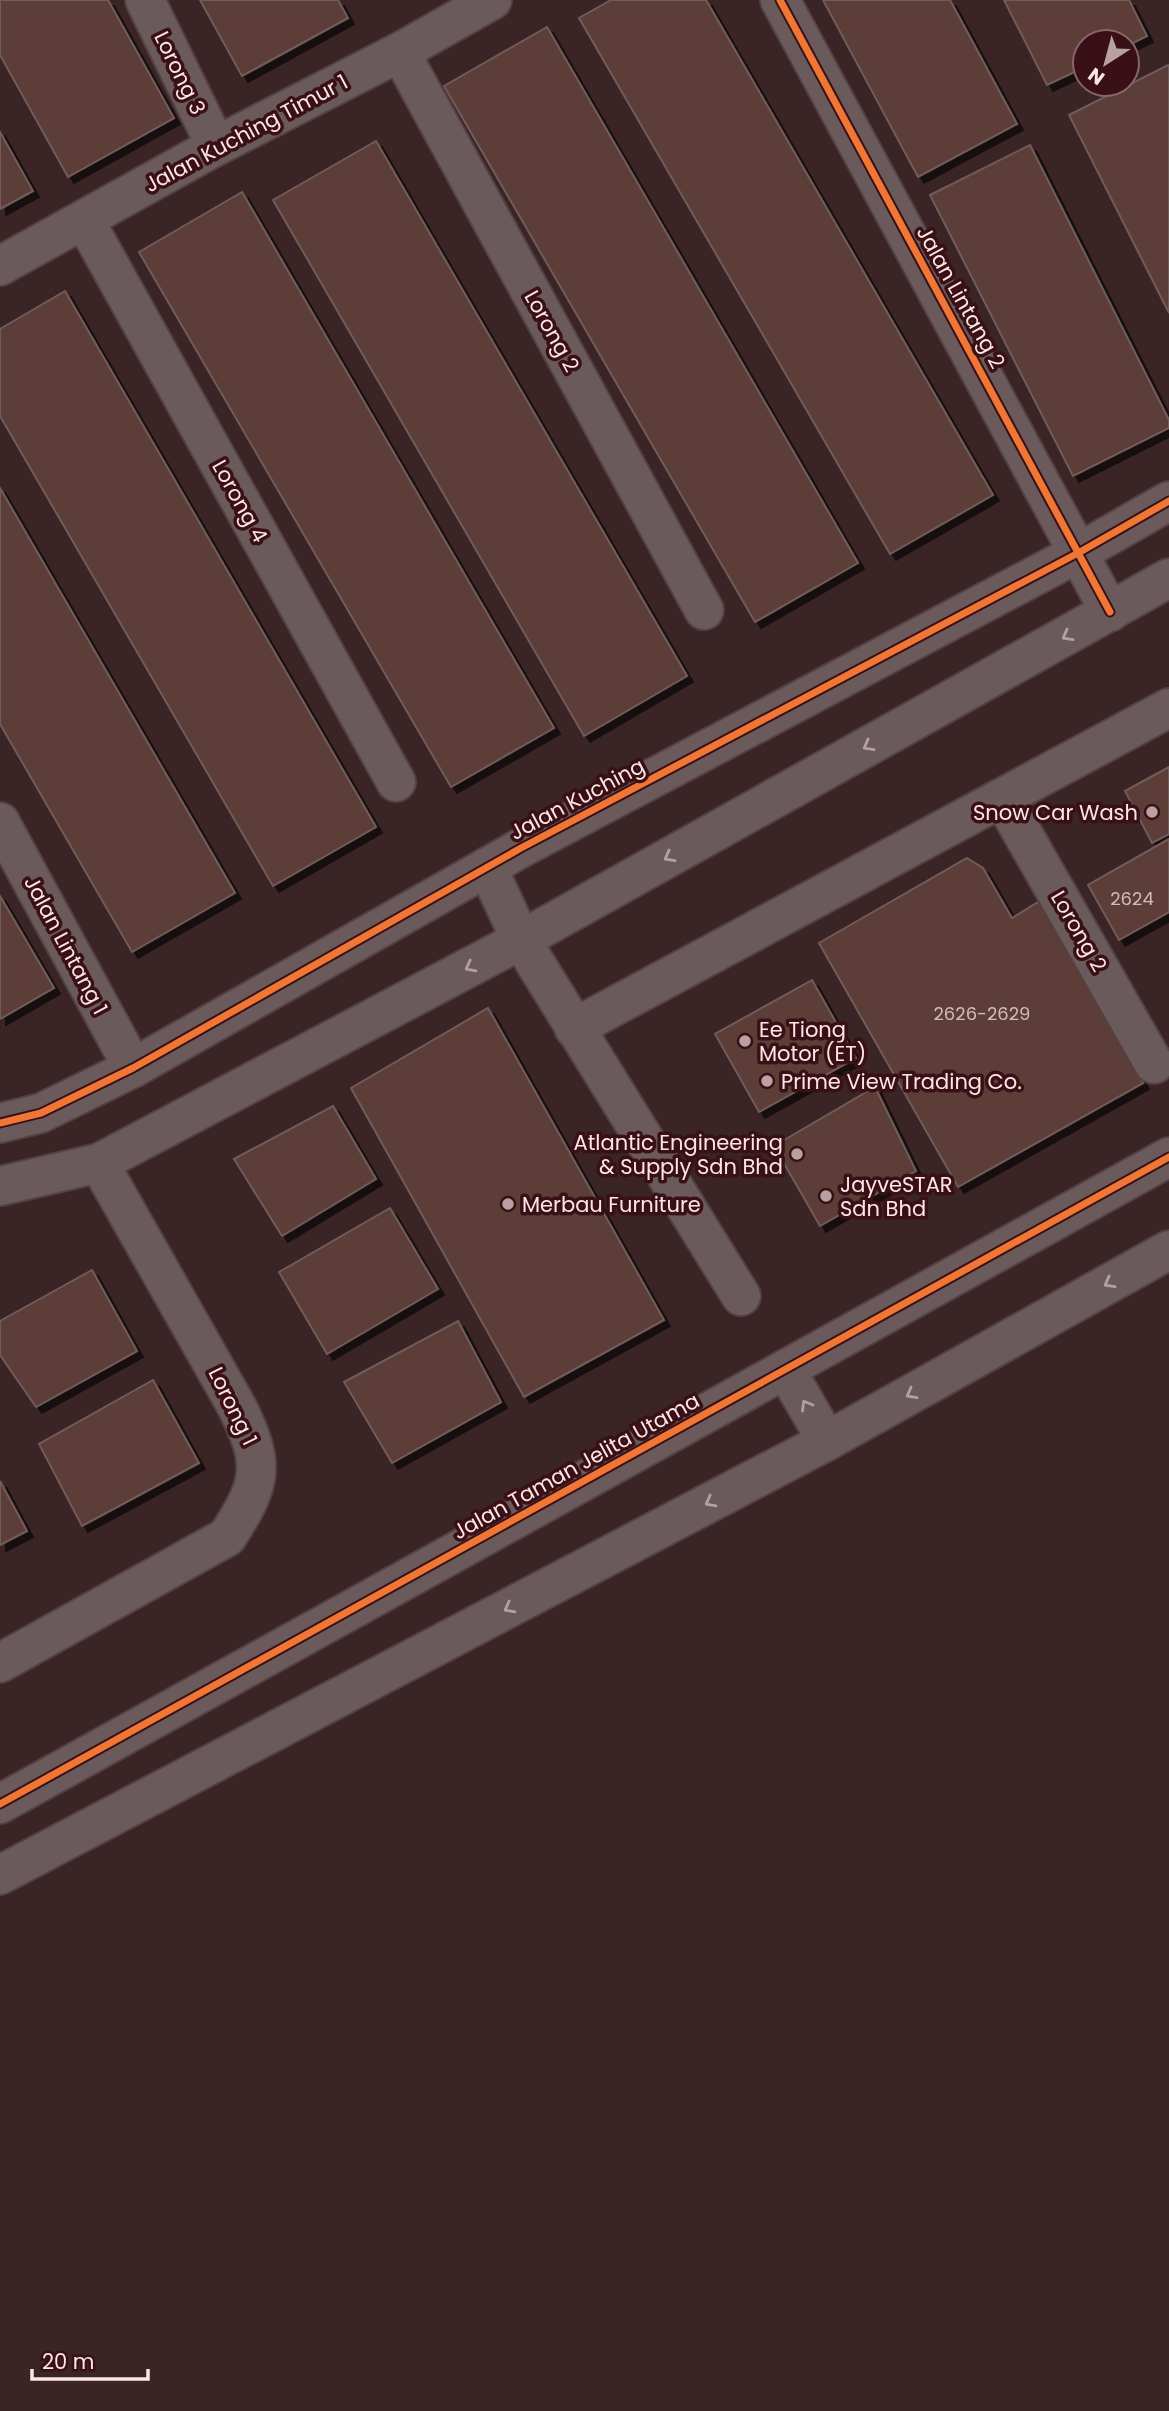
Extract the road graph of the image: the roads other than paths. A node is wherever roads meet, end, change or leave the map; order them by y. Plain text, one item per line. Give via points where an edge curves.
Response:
1 (145, 0) edge
2 (492, 0) edge
3 (780, 0) edge
4 (400, 52) junction
5 (216, 145) junction
6 (85, 220) junction
7 (0, 266) edge
8 (1169, 501) edge
9 (1080, 552) junction
10 (1169, 578) edge
11 (704, 610) dead end
12 (1110, 612) junction
13 (1169, 708) edge
14 (396, 782) dead end
15 (1003, 799) junction
16 (0, 822) edge
17 (487, 867) junction
18 (521, 940) junction
19 (574, 1028) junction
20 (1154, 1063) dead end
21 (133, 1068) junction
22 (0, 1123) edge
23 (1169, 1157) edge
24 (99, 1163) junction
25 (0, 1186) edge
26 (1169, 1250) edge
27 (741, 1296) dead end
28 (786, 1370) junction
29 (827, 1441) junction
30 (0, 1663) edge
31 (0, 1804) edge
32 (0, 1875) edge

1 - 5 street, Lorong 3
2 - 4 street, Jalan Kuching Timur 1
3 - 9 street, Jalan Lintang 2
4 - 5 street, Jalan Kuching Timur 1
4 - 11 street, Lorong 2
5 - 6 street, Jalan Kuching Timur 1
6 - 7 street, Jalan Kuching Timur 1
6 - 14 street, Lorong 4
8 - 9 street, Jalan Kuching
9 - 12 street, Jalan Lintang 2
9 - 17 street, Jalan Kuching
10 - 12 street
12 -> 18 street
13 - 15 street
15 - 19 street
15 - 20 street, Lorong 2
16 - 21 street, Jalan Lintang 1
17 - 18 street
17 - 21 street, Jalan Kuching
18 - 19 street
18 -> 24 street
19 - 27 street
21 - 22 street, Jalan Kuching via 41,1114
23 - 28 street, Jalan Taman Jelita Utama
24 - 25 street
24 - 30 street, Lorong 1 via 243,1419 255,1443 257,1478 248,1505 227,1537
26 -> 29 street
29 -> 28 street
28 - 31 street, Jalan Taman Jelita Utama
29 -> 32 street

